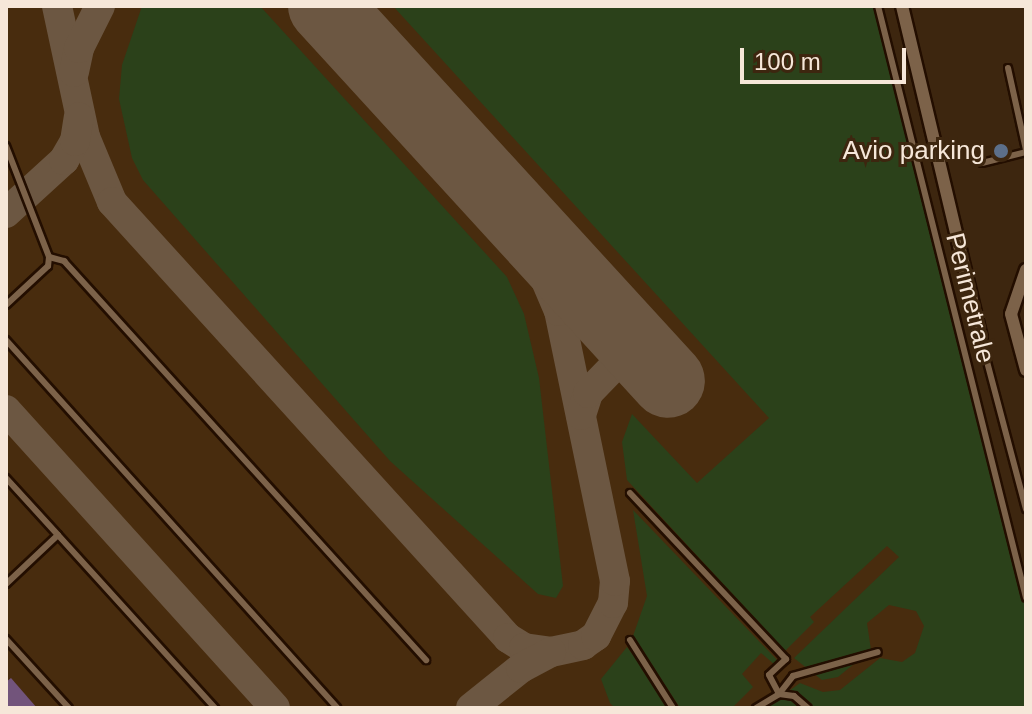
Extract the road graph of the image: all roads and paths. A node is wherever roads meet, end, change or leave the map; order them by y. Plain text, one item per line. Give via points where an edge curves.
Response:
1 (878, 6) edge
2 (902, 6) edge
3 (1008, 68) dead end
4 (6, 146) edge
5 (1026, 151) edge
6 (982, 163) dead end
7 (49, 257) junction
8 (1026, 270) edge
9 (1020, 296) edge
10 (6, 305) edge
11 (981, 338) joint
12 (6, 340) edge
13 (1026, 370) edge
14 (6, 478) edge
15 (630, 493) dead end
16 (1026, 509) edge
17 (58, 535) junction
18 (6, 584) edge
19 (1026, 598) edge
20 (6, 639) edge
21 (630, 640) dead end
22 (878, 652) dead end
23 (426, 660) dead end
24 (775, 670) junction
25 (793, 676) junction
26 (779, 694) junction
27 (69, 708) edge
28 (215, 708) edge
29 (337, 708) edge
30 (673, 708) edge
31 (756, 708) edge
32 (808, 708) edge

1 - 19 lane, Perimetrale
2 - 11 street
3 - 5 lane
4 - 7 lane
5 - 6 lane
7 - 10 lane via 48,266
7 - 23 lane via 64,261
8 - 9 street
9 - 13 street via 1012,331
11 - 16 lane
12 - 29 lane
14 - 17 lane
15 - 24 lane via 786,659
17 - 18 lane
17 - 28 lane
20 - 27 lane
21 - 30 lane
22 - 25 lane
24 - 25 lane
24 - 26 lane via 769,675
25 - 26 lane
26 - 31 lane
26 - 32 lane via 794,696

